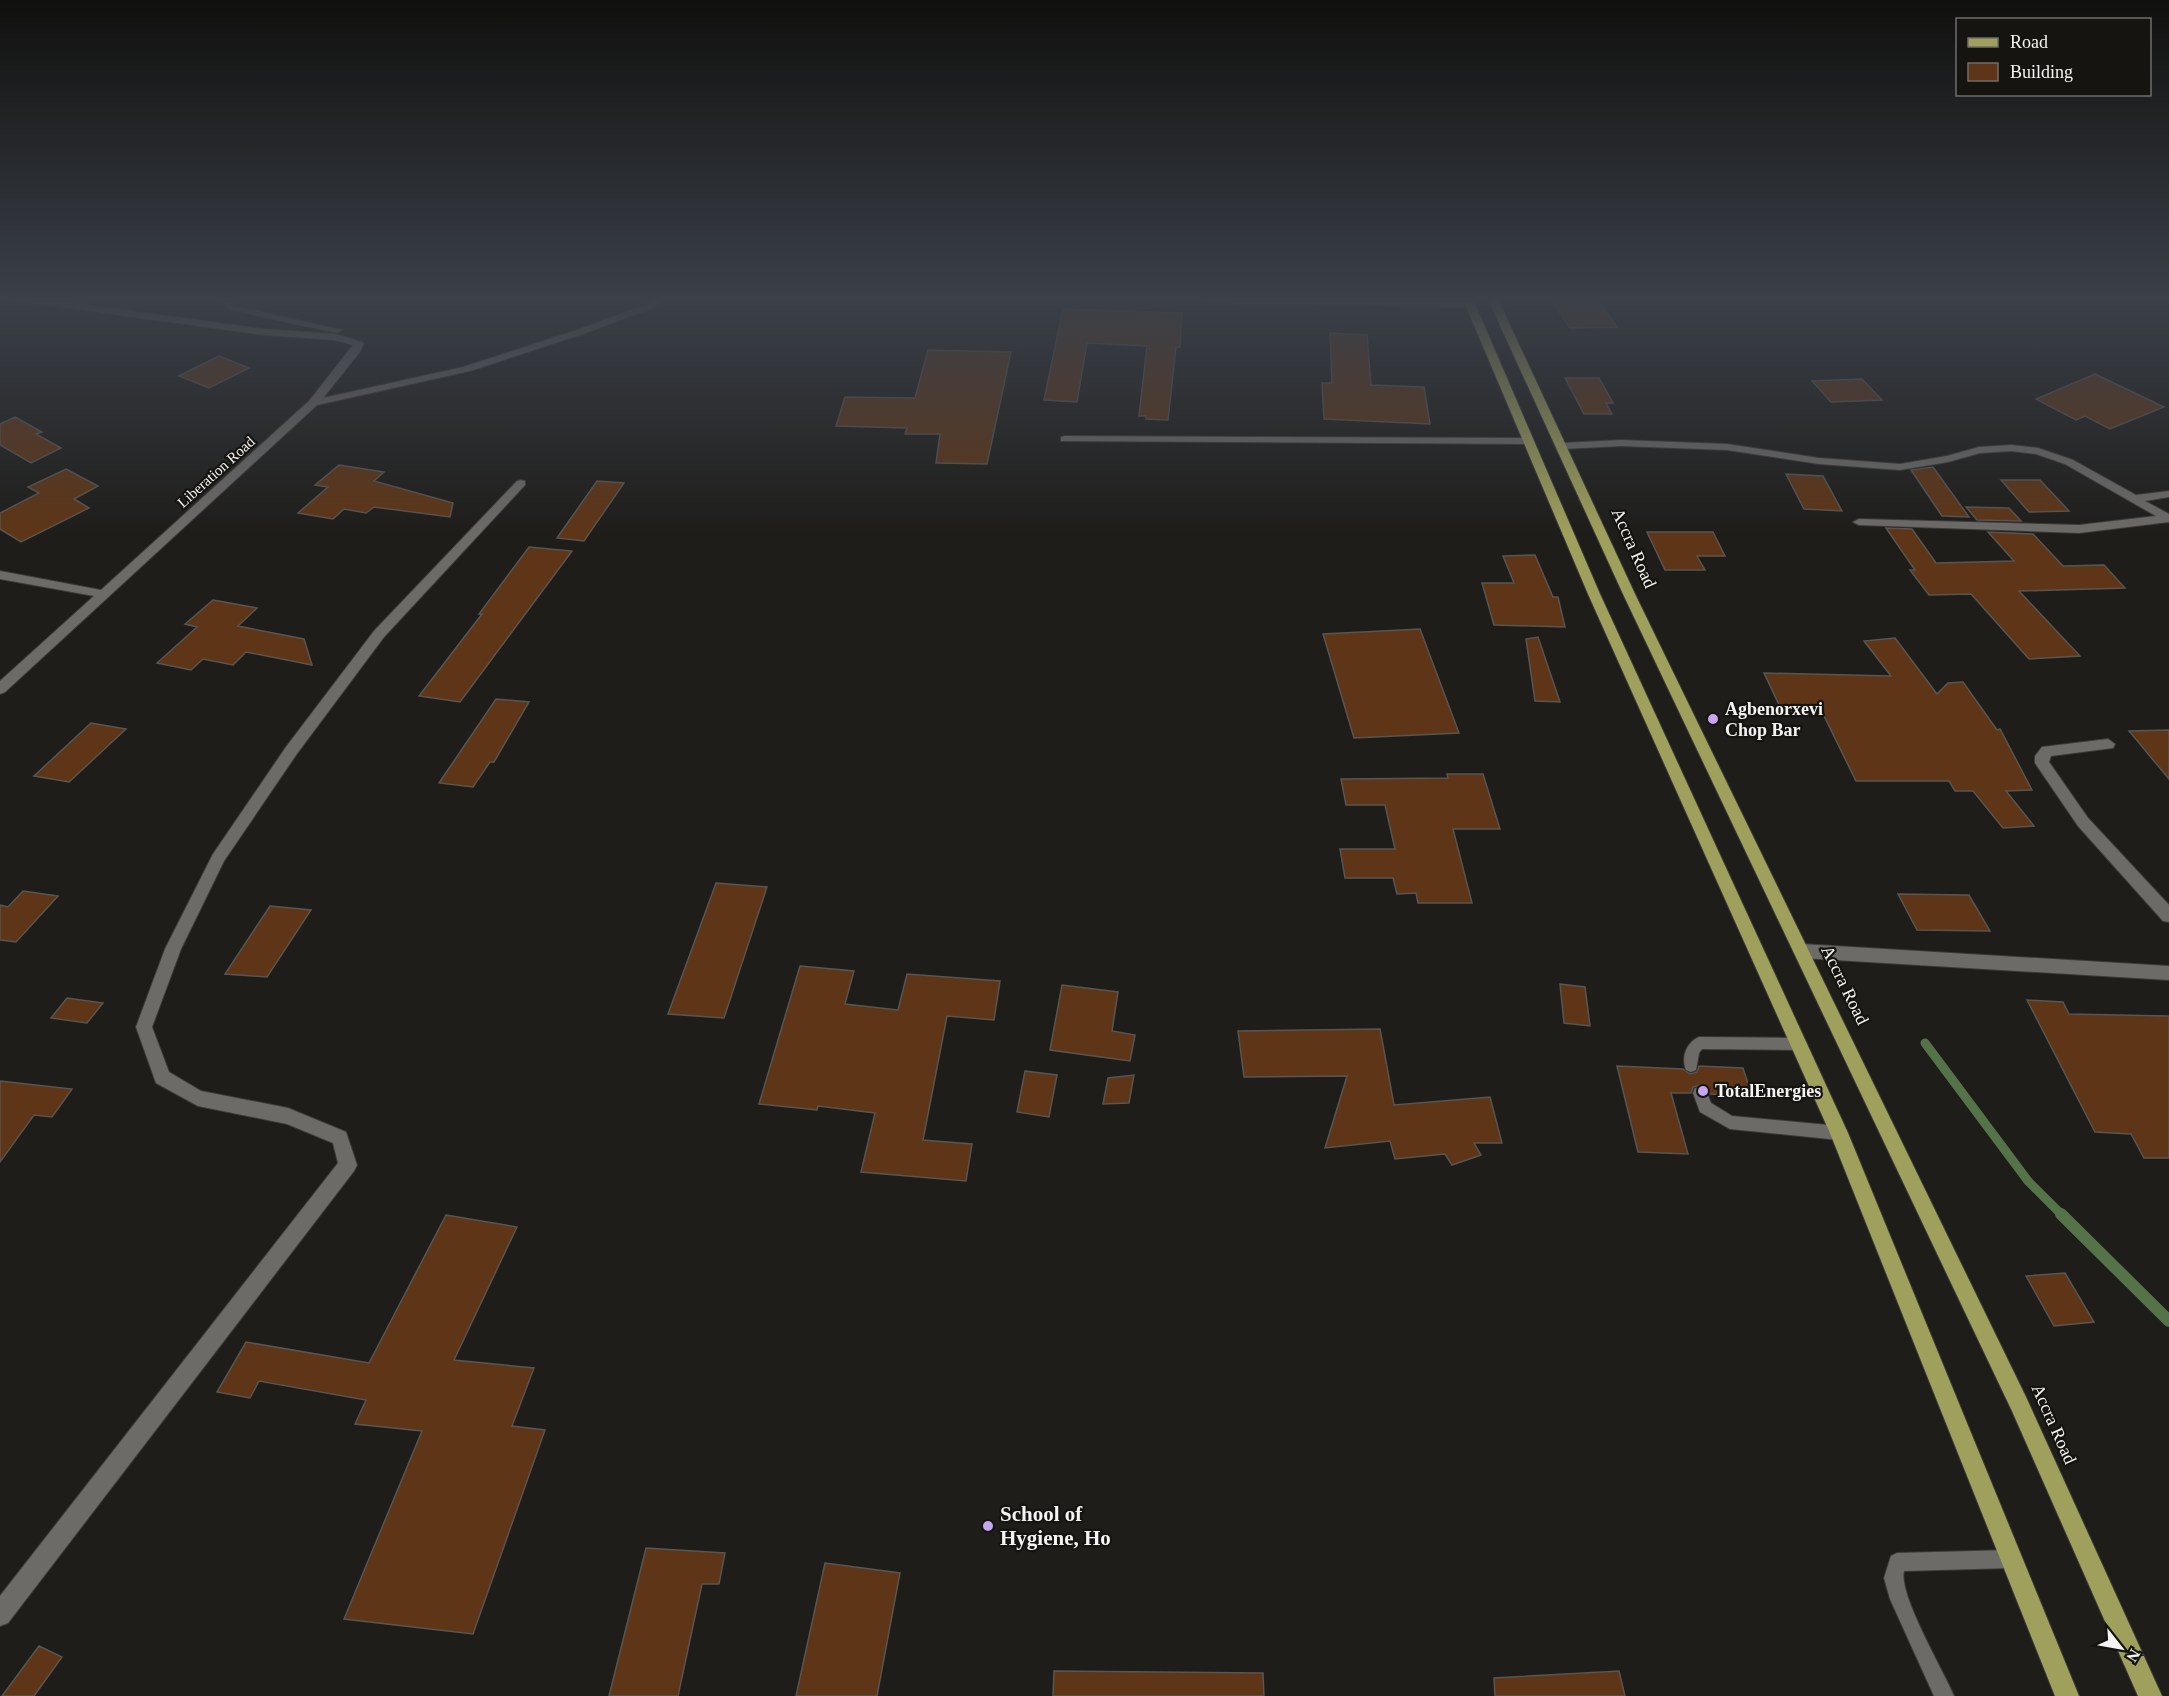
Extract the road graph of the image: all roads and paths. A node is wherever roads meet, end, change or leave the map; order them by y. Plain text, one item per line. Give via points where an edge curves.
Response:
1 (336, 376) edge
2 (435, 376) edge
3 (1501, 376) edge
4 (1529, 376) edge
5 (313, 404) junction
6 (1065, 439) dead end
7 (1529, 441) junction
8 (1562, 446) junction
9 (521, 483) dead end
10 (2169, 494) edge
11 (2134, 498) junction
12 (2168, 519) edge
13 (1859, 522) dead end
14 (0, 575) edge
15 (104, 594) junction
16 (0, 689) edge
17 (2108, 744) dead end
18 (2169, 916) edge
19 (1802, 951) junction
20 (2169, 974) edge
21 (1799, 1044) junction
22 (1691, 1065) dead end
23 (1700, 1093) dead end
24 (1839, 1133) junction
25 (2012, 1560) junction
26 (0, 1615) edge
27 (1944, 1696) edge
28 (2067, 1696) edge
29 (2150, 1696) edge

1 - 5 street
2 - 5 street, Liberation Road
3 - 7 main road
4 - 8 main road, Accra Road
5 - 15 street, Liberation Road
6 - 7 street
7 - 21 main road via 1594,594
8 - 11 street via 1621,443 1727,447 1819,461 1900,466 1979,450 2011,448 2038,451 2069,462
8 - 19 main road, Accra Road via 1629,594
9 - 26 street via 379,634 291,751 218,858 173,949 144,1027 162,1077 198,1098 288,1116 340,1138 348,1165
10 - 11 street
11 - 12 street
12 - 13 street via 2079,529
14 - 15 street
15 - 16 street, Liberation Road
17 - 18 street via 2047,751 2042,763 2083,822
19 - 20 street
19 - 29 main road, Accra Road via 2019,1404
21 - 22 lane via 1699,1044 1692,1051
21 - 24 main road
23 - 24 lane via 1705,1107 1730,1122
24 - 25 main road
25 - 27 lane via 1896,1562 1893,1578 1899,1599
25 - 28 main road

